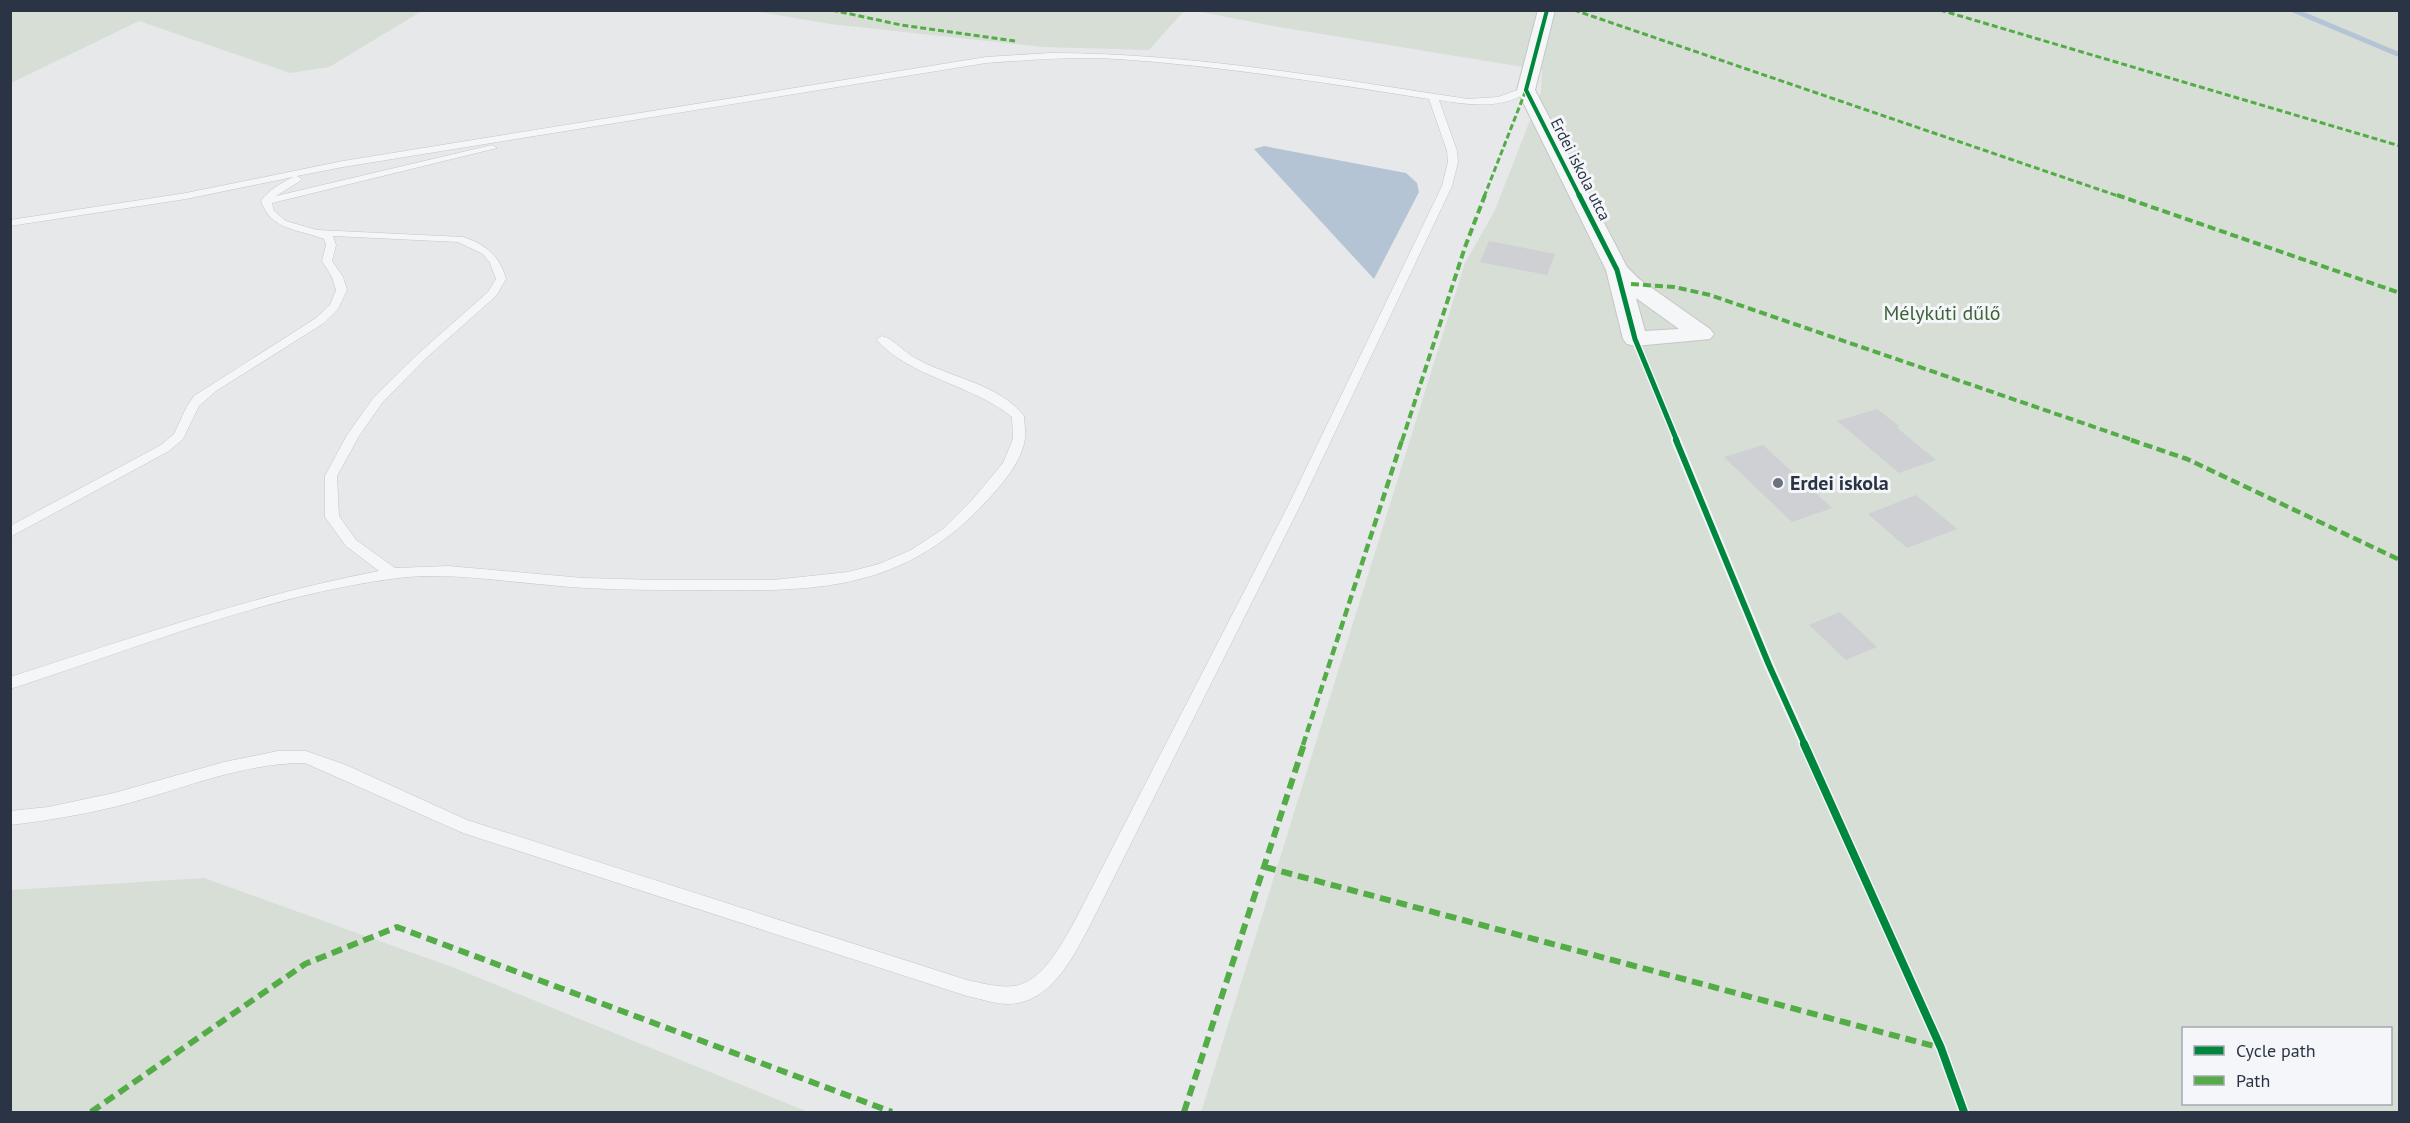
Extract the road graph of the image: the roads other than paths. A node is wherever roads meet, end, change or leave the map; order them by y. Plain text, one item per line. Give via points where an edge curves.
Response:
1 (1547, 10) edge
2 (1526, 90) junction
3 (1433, 97) junction
4 (531, 135) junction
5 (318, 170) junction
6 (266, 201) junction
7 (10, 223) edge
8 (319, 232) junction
9 (1617, 270) dead end
10 (882, 339) dead end
11 (10, 532) edge
12 (393, 574) junction
13 (10, 683) edge
14 (10, 818) edge

1 - 2 street
2 - 3 lane via 1488,103
2 - 9 street, Erdei iskola utca
3 - 4 lane via 1281,73 1116,56 1050,56 986,60
3 - 14 lane via 1452,151 1447,186 1293,508 1086,916 1066,952 1044,979 1022,993 998,994 967,988 463,826 306,757 278,757 114,800
4 - 5 lane
4 - 6 lane via 443,162
5 - 6 lane via 276,190
5 - 7 lane
6 - 8 lane via 274,219
8 - 11 lane via 329,237 327,261 340,280 342,293 337,306 198,399 178,437 165,447
8 - 12 lane via 459,239 489,253 499,267 501,279 492,294 378,400 352,435 331,477 332,517 351,543
10 - 12 lane via 913,362 1004,402 1018,416 1019,439 1004,472 967,515 929,547 891,567 853,578 784,586 551,581 448,572
12 - 13 lane via 296,592

